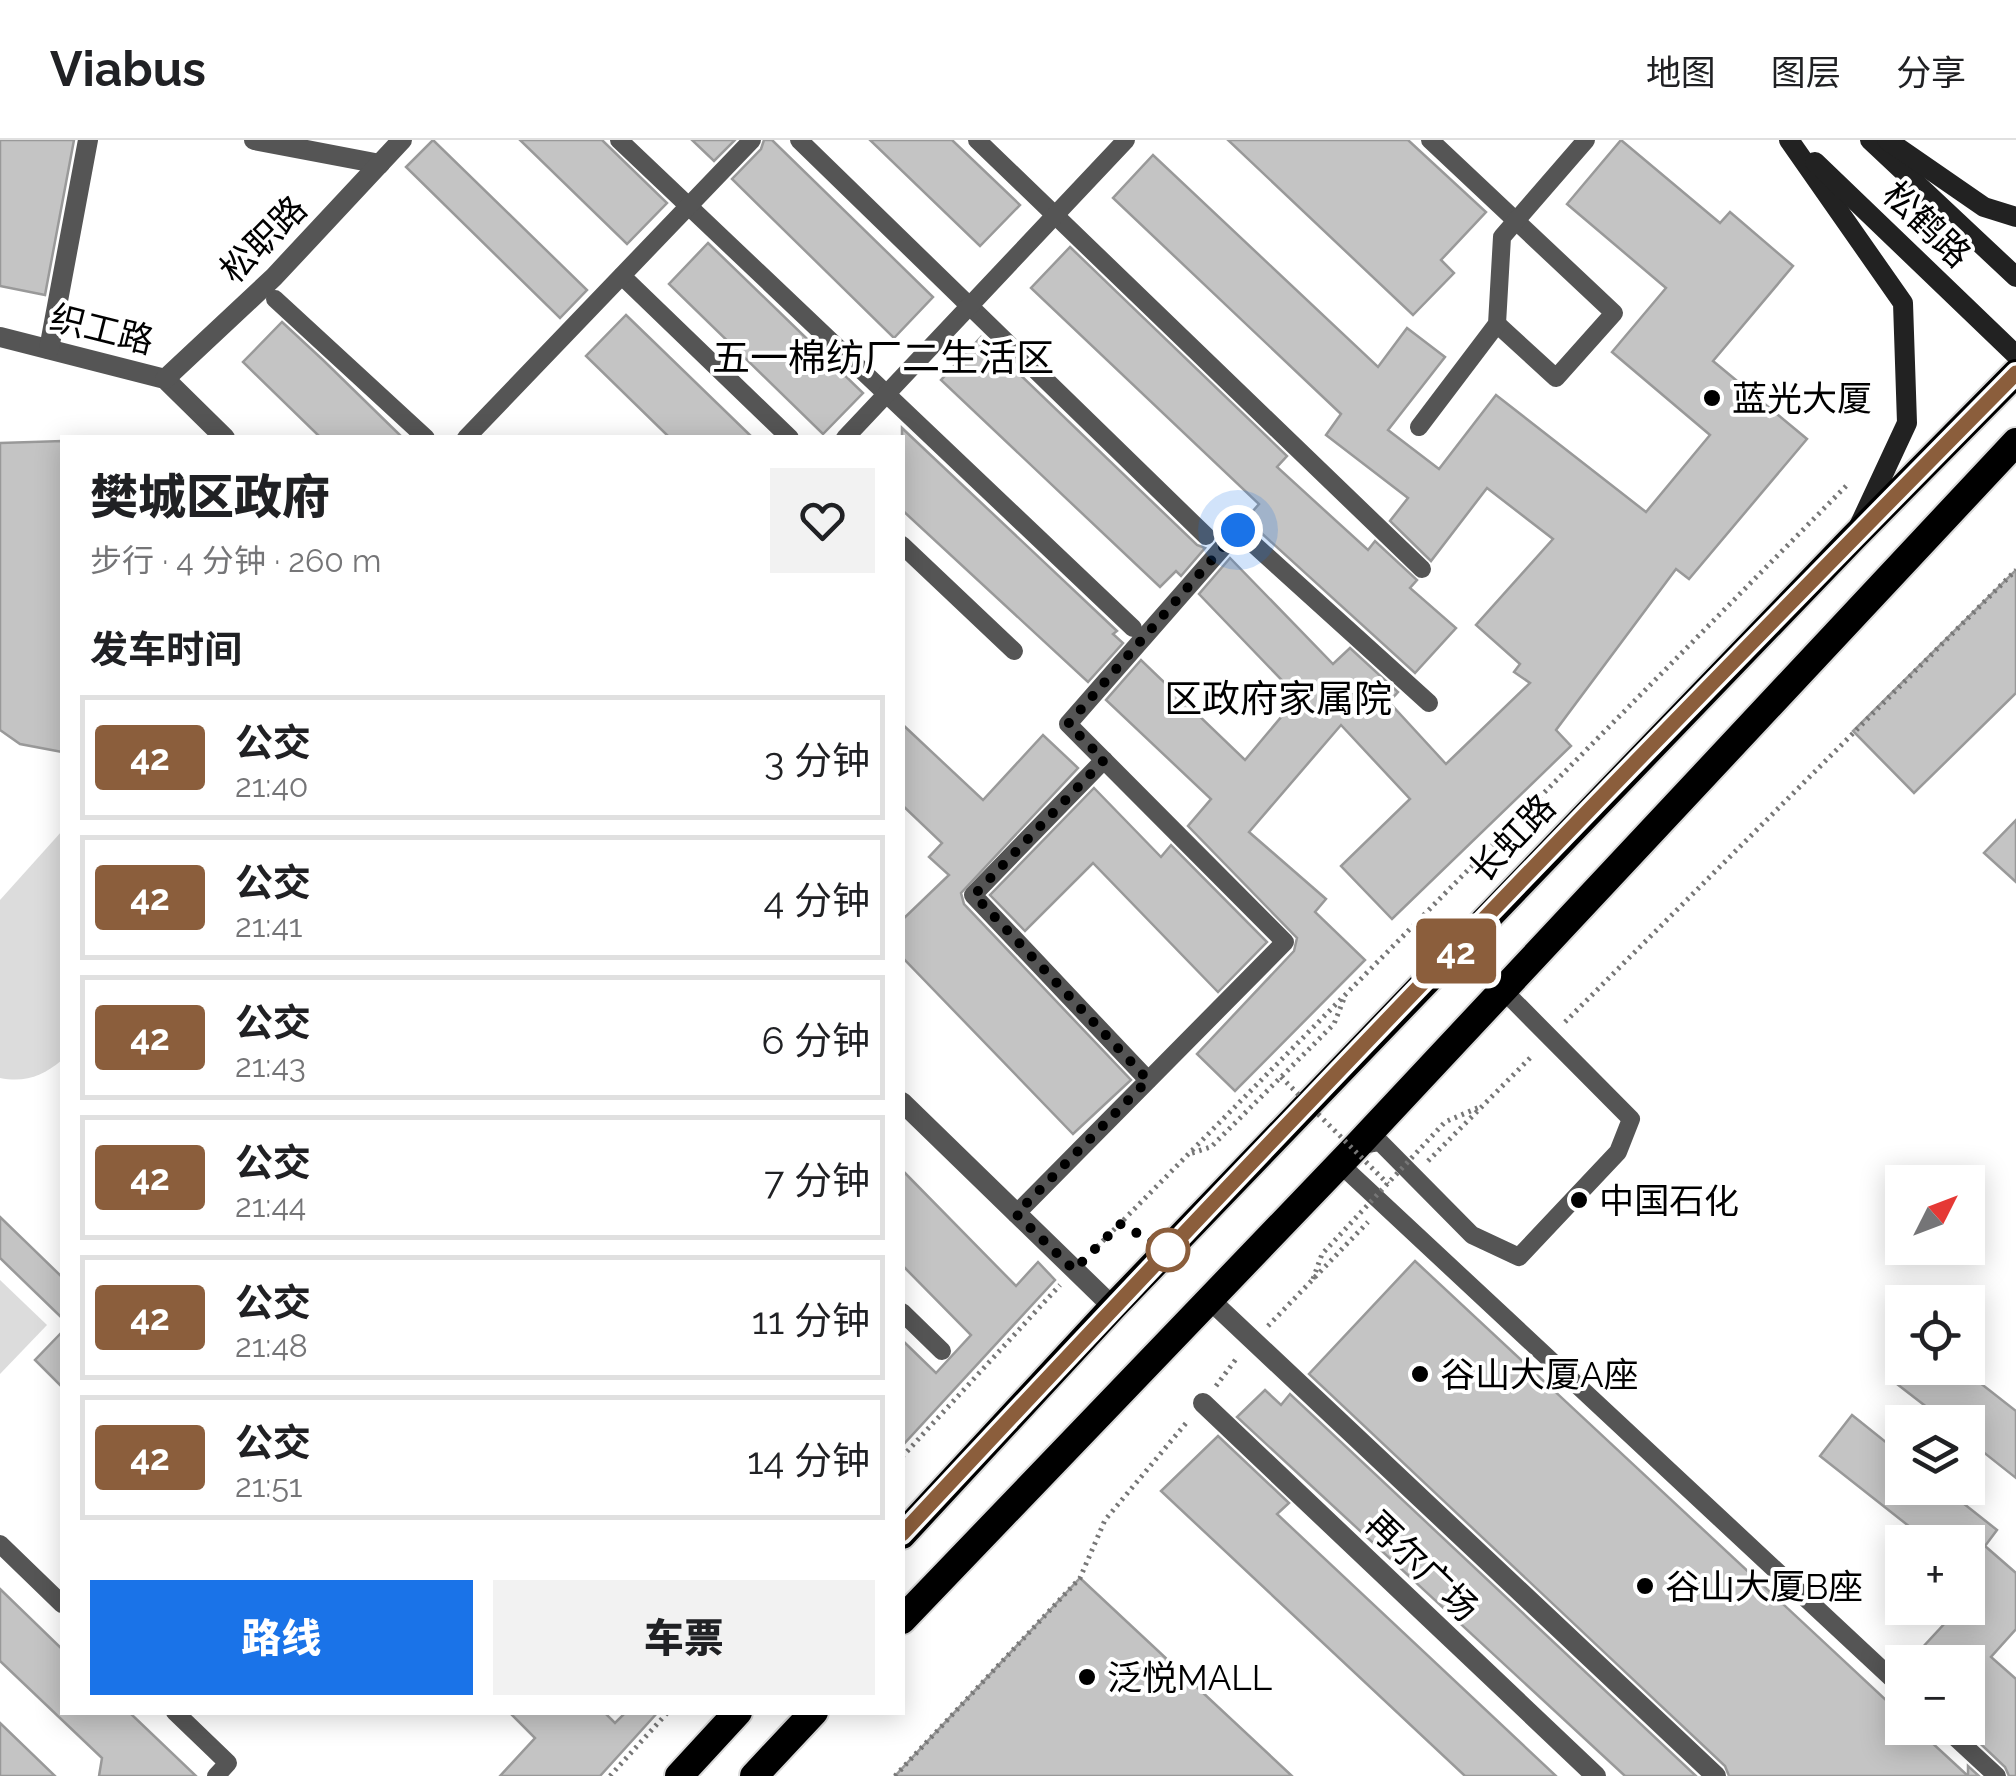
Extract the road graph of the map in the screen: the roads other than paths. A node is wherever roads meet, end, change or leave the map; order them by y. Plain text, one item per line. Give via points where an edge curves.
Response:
1 (88, 140) edge
2 (254, 140) edge
3 (402, 140) edge
4 (618, 140) edge
5 (752, 140) edge
6 (799, 140) edge
7 (977, 140) edge
8 (1126, 140) edge
9 (1430, 140) edge
10 (1586, 140) edge
11 (1790, 140) edge
12 (1870, 140) edge
13 (1887, 140) edge
14 (380, 164) junction
15 (688, 206) junction
16 (1054, 216) junction
17 (2016, 217) edge
18 (1516, 222) junction
19 (622, 276) junction
20 (2016, 277) edge
21 (275, 299) dead end
22 (970, 306) junction
23 (1496, 324) junction
24 (1, 341) edge
25 (50, 349) junction
26 (2016, 355) edge
27 (2016, 373) edge
28 (166, 378) junction
29 (887, 393) junction
30 (1419, 427) dead end
31 (223, 435) edge
32 (423, 435) edge
33 (469, 435) edge
34 (787, 435) edge
35 (848, 435) edge
36 (2016, 442) edge
37 (1206, 536) dead end
38 (1853, 538) junction
39 (905, 548) edge
40 (1422, 568) dead end
41 (1134, 628) dead end
42 (1014, 650) dead end
43 (1429, 703) dead end
44 (1104, 760) junction
45 (1520, 973) junction
46 (1148, 1080) junction
47 (905, 1105) edge
48 (1348, 1155) junction
49 (1016, 1214) junction
50 (1208, 1298) junction
51 (1113, 1307) junction
52 (905, 1315) edge
53 (942, 1350) dead end
54 (1204, 1403) road end
55 (905, 1531) edge
56 (0, 1544) edge
57 (60, 1602) edge
58 (905, 1617) edge
59 (1885, 1672) edge
60 (178, 1715) edge
61 (735, 1715) edge
62 (811, 1715) edge
63 (1963, 1745) edge
64 (216, 1776) edge
65 (679, 1776) edge
66 (754, 1776) edge
67 (1596, 1776) edge
68 (1716, 1776) edge
69 (1997, 1776) edge

1 - 25 street
2 - 14 street
3 - 14 street, 松职路
4 - 15 lane
5 - 15 lane
6 - 22 lane
7 - 16 lane
8 - 16 lane
9 - 18 lane
10 - 18 lane
11 - 26 main road, 松鹤路
11 - 38 main road via 1903,304 1907,423
12 - 20 main road, 松鹤路
13 - 17 main road via 1984,207
14 - 28 street, 松职路
15 - 19 lane
15 - 29 lane
16 - 22 lane
16 - 40 lane
18 - 23 lane via 1502,237
18 - 23 lane via 1614,313 1556,378
19 - 33 lane
19 - 34 lane
21 - 32 lane
22 - 29 lane
22 - 37 lane
23 - 30 lane
24 - 25 street, 织工路
25 - 28 street, 织工路
27 - 38 highway, 长虹路
28 - 31 street, 织工路
29 - 35 lane
29 - 41 lane
36 - 45 highway
38 - 51 highway, 长虹路
39 - 42 lane
43 - 44 lane via 1238,530 1068,724
44 - 46 lane via 974,895
44 - 46 lane via 1285,942
45 - 48 highway
45 - 48 lane via 1505,992 1631,1119 1618,1152 1519,1257 1472,1235 1380,1142
46 - 49 lane
47 - 49 street
48 - 50 highway
48 - 59 lane via 1385,1205
49 - 51 street
50 - 58 highway
50 - 68 street
51 - 55 highway, 长虹路
52 - 53 lane
54 - 67 street, 再尔广场
56 - 57 lane
60 - 64 lane via 228,1763
61 - 65 highway
62 - 66 highway
63 - 69 lane

